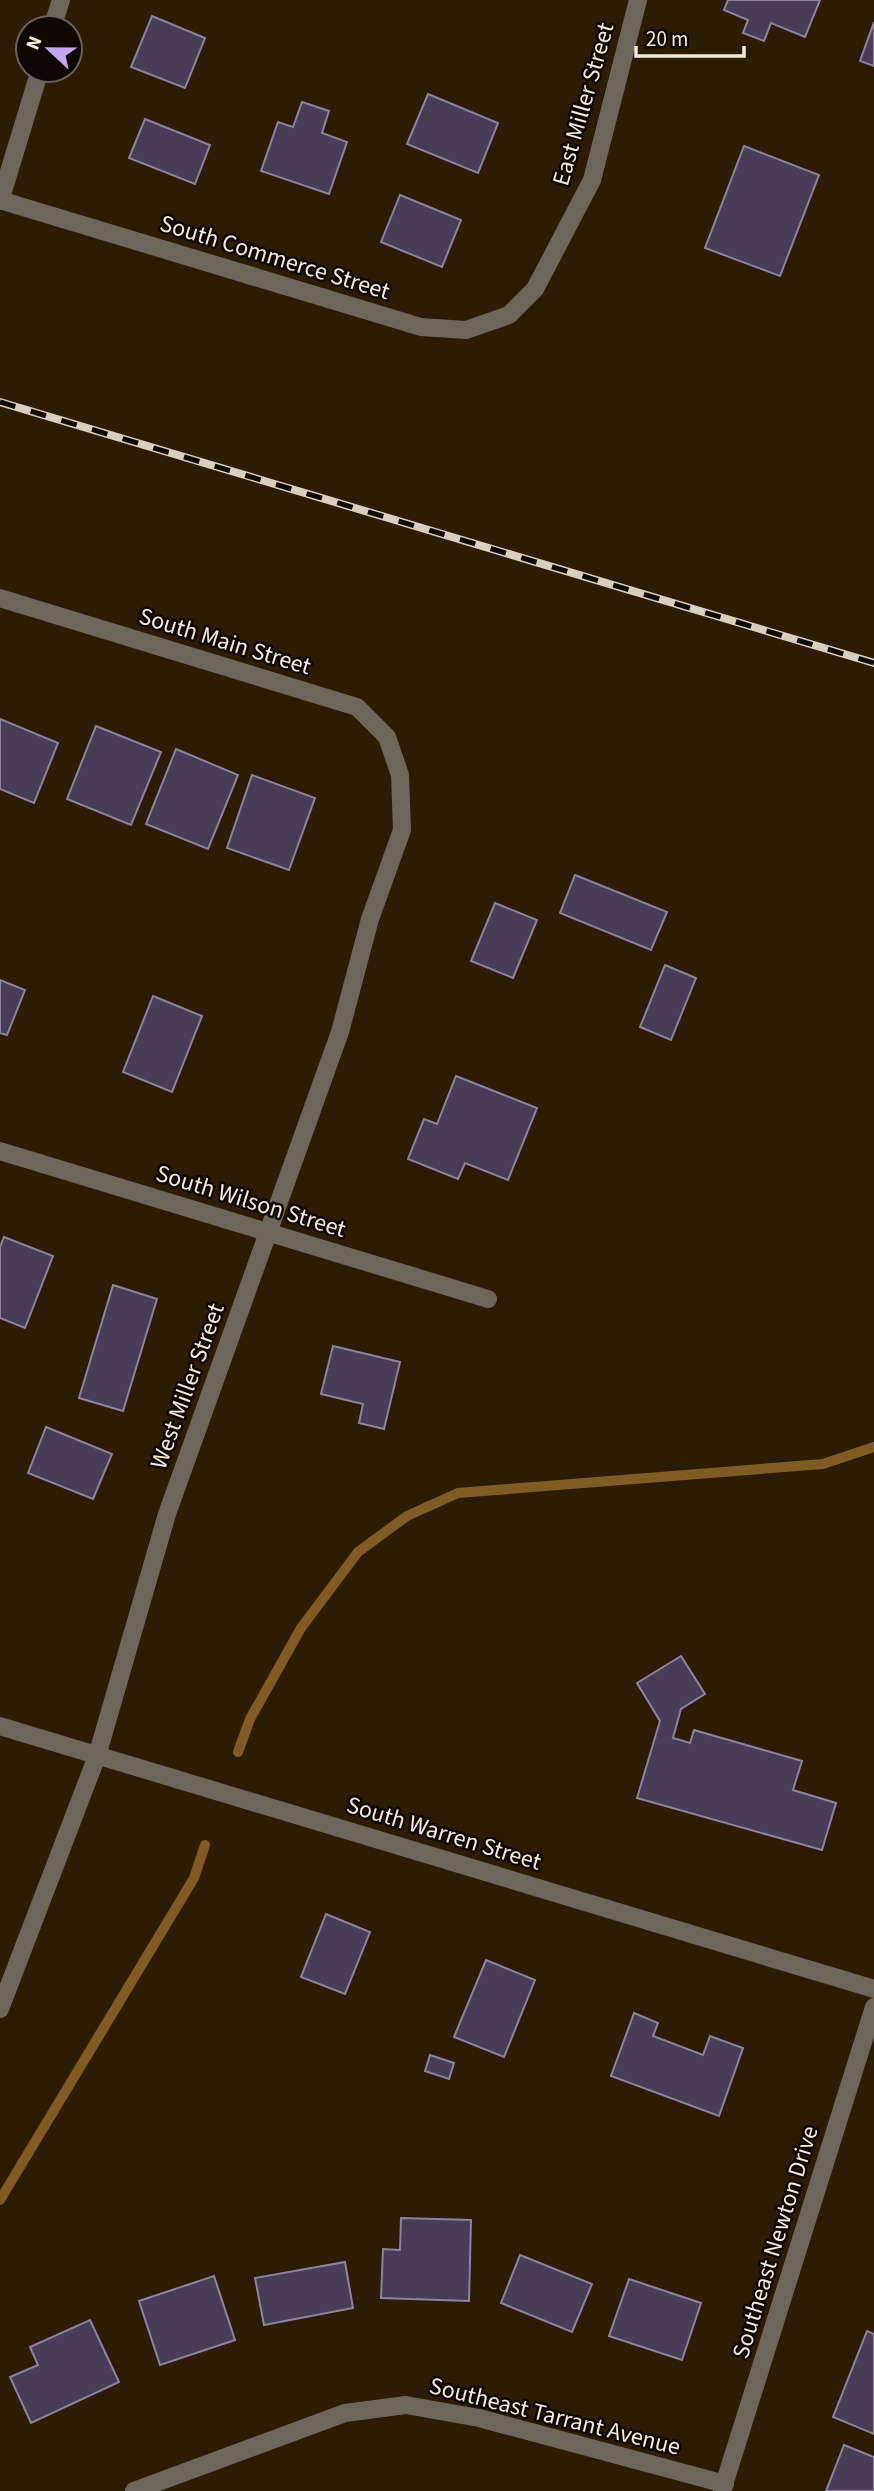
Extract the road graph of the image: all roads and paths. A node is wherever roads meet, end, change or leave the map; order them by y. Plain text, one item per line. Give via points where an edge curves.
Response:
1 (638, 0) edge
2 (36, 84) edge
3 (0, 200) edge
4 (530, 294) joint
5 (0, 598) edge
6 (400, 775) joint
7 (0, 1151) edge
8 (269, 1232) junction
9 (488, 1299) dead end
10 (0, 1726) edge
11 (97, 1756) junction
12 (874, 1989) edge
13 (874, 2007) edge
14 (0, 2009) edge
15 (723, 2487) edge
16 (134, 2491) edge

1 - 4 street, East Miller Street via 592,180
2 - 3 street
3 - 4 street, South Commerce Street via 421,327 466,330 509,315
5 - 6 street, South Main Street via 357,706 387,737
6 - 8 street, West Miller Street via 401,830 370,919 340,1032
7 - 8 street, South Wilson Street
8 - 9 street, South Wilson Street
8 - 11 street, West Miller Street via 167,1514
10 - 11 street, South Warren Street
11 - 12 street, South Warren Street
11 - 14 street, West Miller Street
13 - 15 street, Southeast Newton Drive
15 - 16 street, Southeast Tarrant Avenue via 479,2418 406,2405 345,2413

